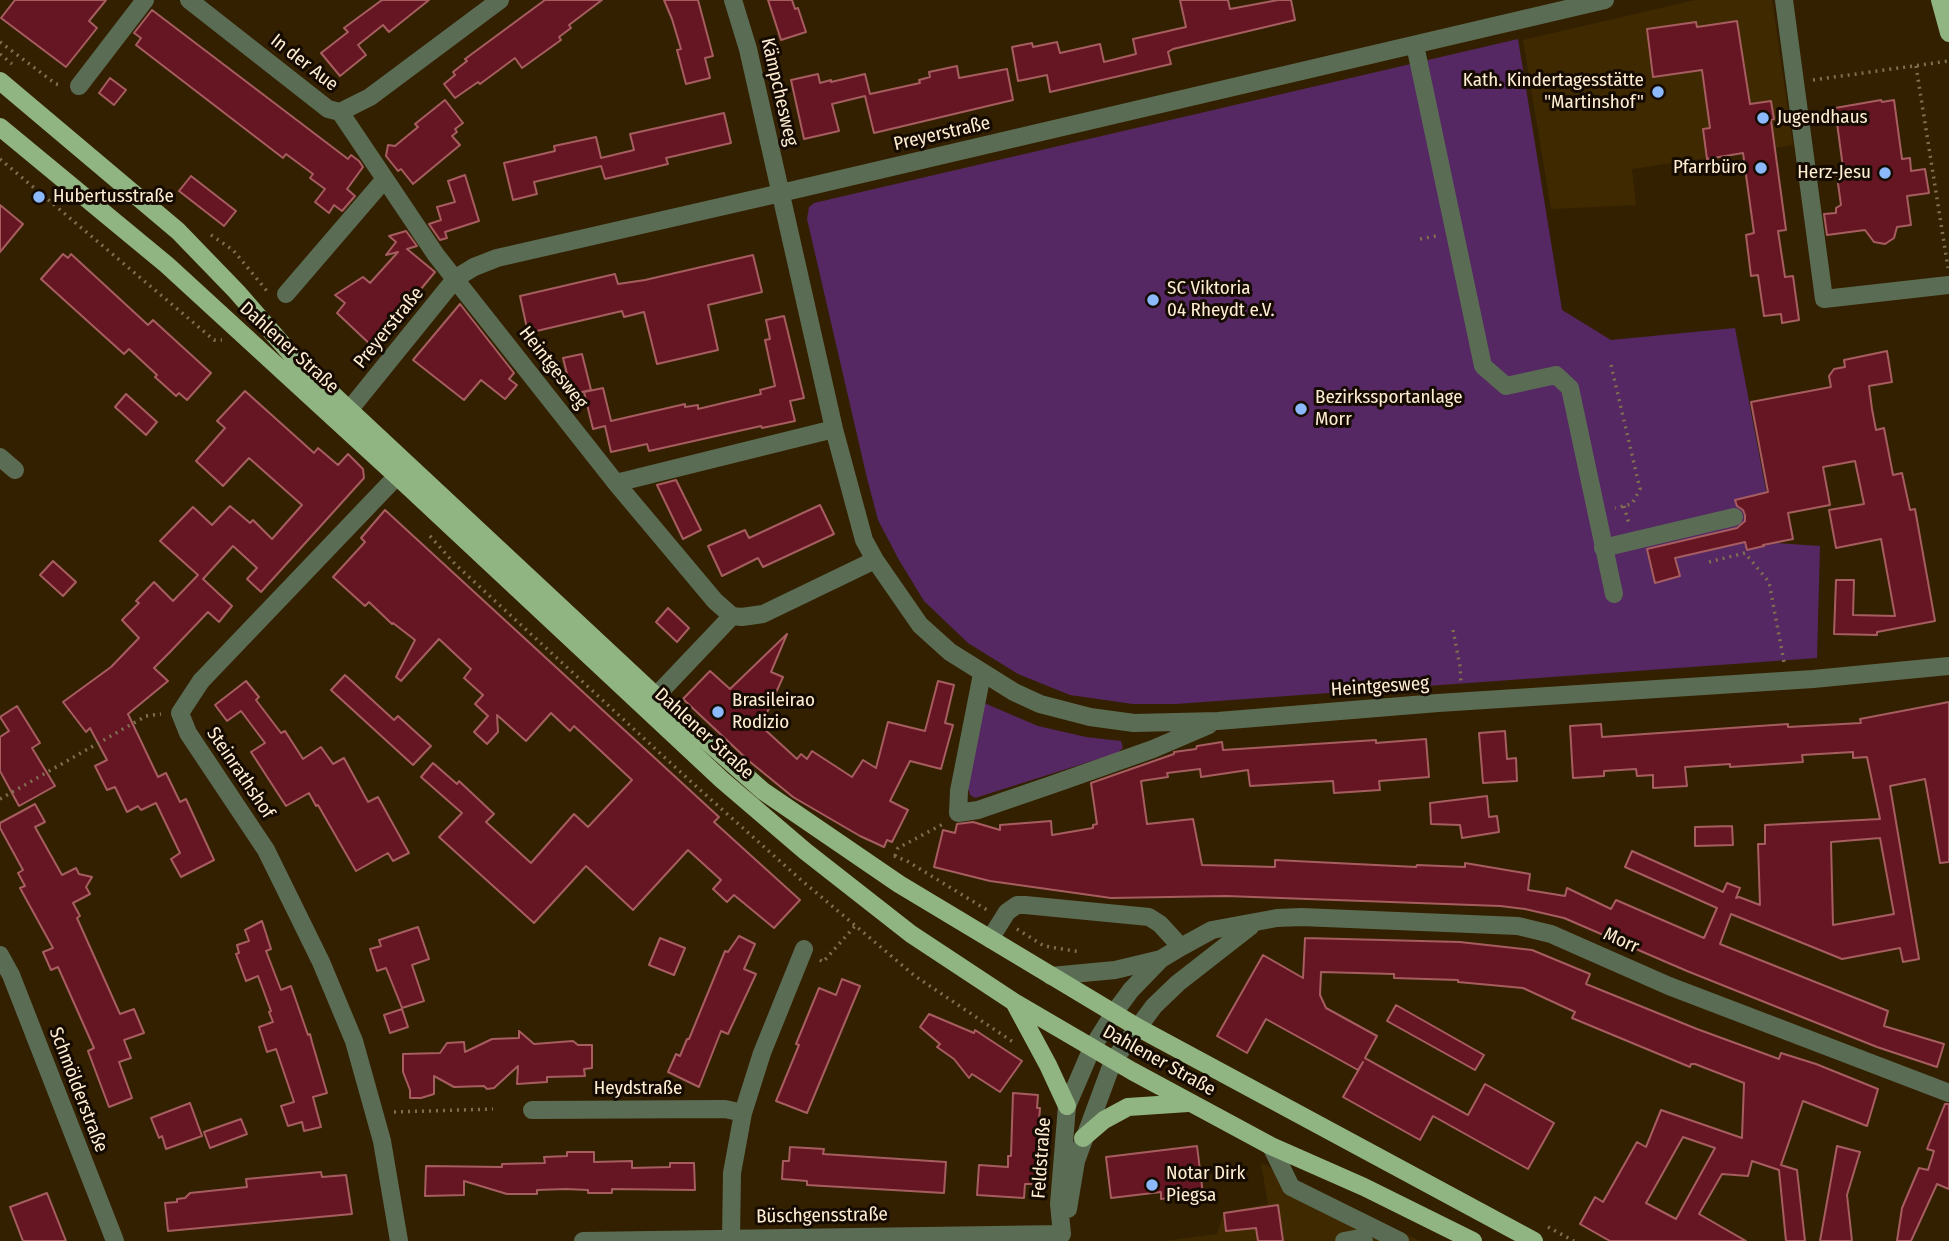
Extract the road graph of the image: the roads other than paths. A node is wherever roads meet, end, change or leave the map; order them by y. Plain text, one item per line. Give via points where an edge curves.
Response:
1 (145, 0) edge
2 (189, 0) edge
3 (500, 0) edge
4 (733, 0) edge
5 (1605, 0) edge
6 (1784, 0) edge
7 (1940, 0) edge
8 (1949, 33) edge
9 (1415, 45) junction
10 (0, 81) edge
11 (79, 86) road end
12 (340, 112) junction
13 (0, 127) edge
14 (384, 180) junction
15 (781, 194) junction
16 (456, 278) junction
17 (1949, 285) edge
18 (281, 298) road end
19 (350, 409) junction
20 (834, 429) junction
21 (0, 457) edge
22 (15, 470) dead end
23 (397, 476) junction
24 (616, 483) junction
25 (1734, 517) dead end
26 (1603, 548) junction
27 (875, 560) junction
28 (1614, 594) dead end
29 (732, 616) junction
30 (1949, 666) edge
31 (982, 674) junction
32 (656, 696) junction
33 (1218, 721) junction
34 (1257, 922) junction
35 (990, 939) junction
36 (1181, 947) junction
37 (804, 949) road end
38 (0, 955) edge
39 (1161, 959) junction
40 (1051, 975) junction
41 (1014, 1002) junction
42 (1114, 1013) junction
43 (1138, 1027) junction
44 (1092, 1048) junction
45 (1113, 1061) junction
46 (1949, 1093) edge
47 (1190, 1102) junction
48 (1067, 1106) junction
49 (532, 1110) dead end
50 (743, 1113) junction
51 (1083, 1138) junction
52 (1271, 1146) junction
53 (1062, 1237) edge
54 (731, 1238) junction
55 (115, 1241) edge
56 (399, 1241) edge
57 (583, 1241) edge
58 (1344, 1241) edge
59 (1364, 1241) edge
60 (1400, 1241) edge
61 (1474, 1241) edge
62 (1534, 1241) edge

1 - 11 street
2 - 12 street, In der Aue via 328,108
3 - 12 street, In der Aue via 370,97
4 - 15 street, Kämpchesweg
5 - 9 street, Preyerstraße
6 - 17 street via 1824,299
7 - 8 main road
9 - 15 street, Preyerstraße
9 - 26 street via 1483,366 1506,386 1556,375 1570,388
10 - 19 main road, Dahlener Straße via 178,231 297,361
12 - 14 street, Heintgesweg
13 - 23 main road, Dahlener Straße via 167,265
14 - 16 street, Heintgesweg
14 - 18 street
15 - 16 street, Preyerstraße via 497,258
15 - 20 street, Heintgesweg
16 - 19 street, Preyerstraße
16 - 24 street, Heintgesweg
19 - 32 main road, Dahlener Straße
20 - 24 street
20 - 27 street, Heintgesweg via 856,518
21 - 22 street
23 - 41 main road, Dahlener Straße via 722,780 911,934
23 - 56 street, Steinrathshof via 201,681 180,713 188,733 266,850 354,1041 382,1141
24 - 29 street, Heintgesweg
25 - 26 street
26 - 28 street
27 - 29 street via 763,614
27 - 31 street, Heintgesweg via 920,625
29 - 32 street
30 - 33 street, Heintgesweg
31 - 33 street, Heintgesweg via 1040,704 1090,717 1134,723
31 - 33 street via 958,813 1067,780
32 - 35 main road, Dahlener Straße via 763,791 899,884
34 - 36 street, Morr via 1212,930
34 - 43 street via 1178,982
34 - 46 street, Morr via 1301,917 1518,926 1540,931 1669,986
35 - 36 street via 1011,908 1025,905 1149,917
35 - 40 main road, Dahlener Straße
36 - 39 street, Morr
37 - 50 street
38 - 55 street, Schmölderstraße
39 - 40 street via 1115,970
39 - 42 street, Morr
40 - 42 main road, Dahlener Straße
41 - 44 main road, Dahlener Straße
41 - 48 main road
42 - 43 main road, Dahlener Straße
42 - 44 street, Morr
43 - 45 street
43 - 62 main road, Dahlener Straße
44 - 45 main road, Dahlener Straße
44 - 48 street, Feldstraße
45 - 47 main road, Dahlener Straße
45 - 51 street, Feldstraße
47 - 51 main road via 1128,1107
47 - 52 main road, Dahlener Straße
48 - 53 street, Feldstraße via 1059,1204
49 - 50 street, Heydstraße
50 - 54 street via 732,1173
51 - 53 street, Feldstraße
52 - 60 street via 1291,1187
52 - 61 main road, Dahlener Straße
53 - 54 street, Büschgensstraße
54 - 57 street, Büschgensstraße
58 - 59 street

